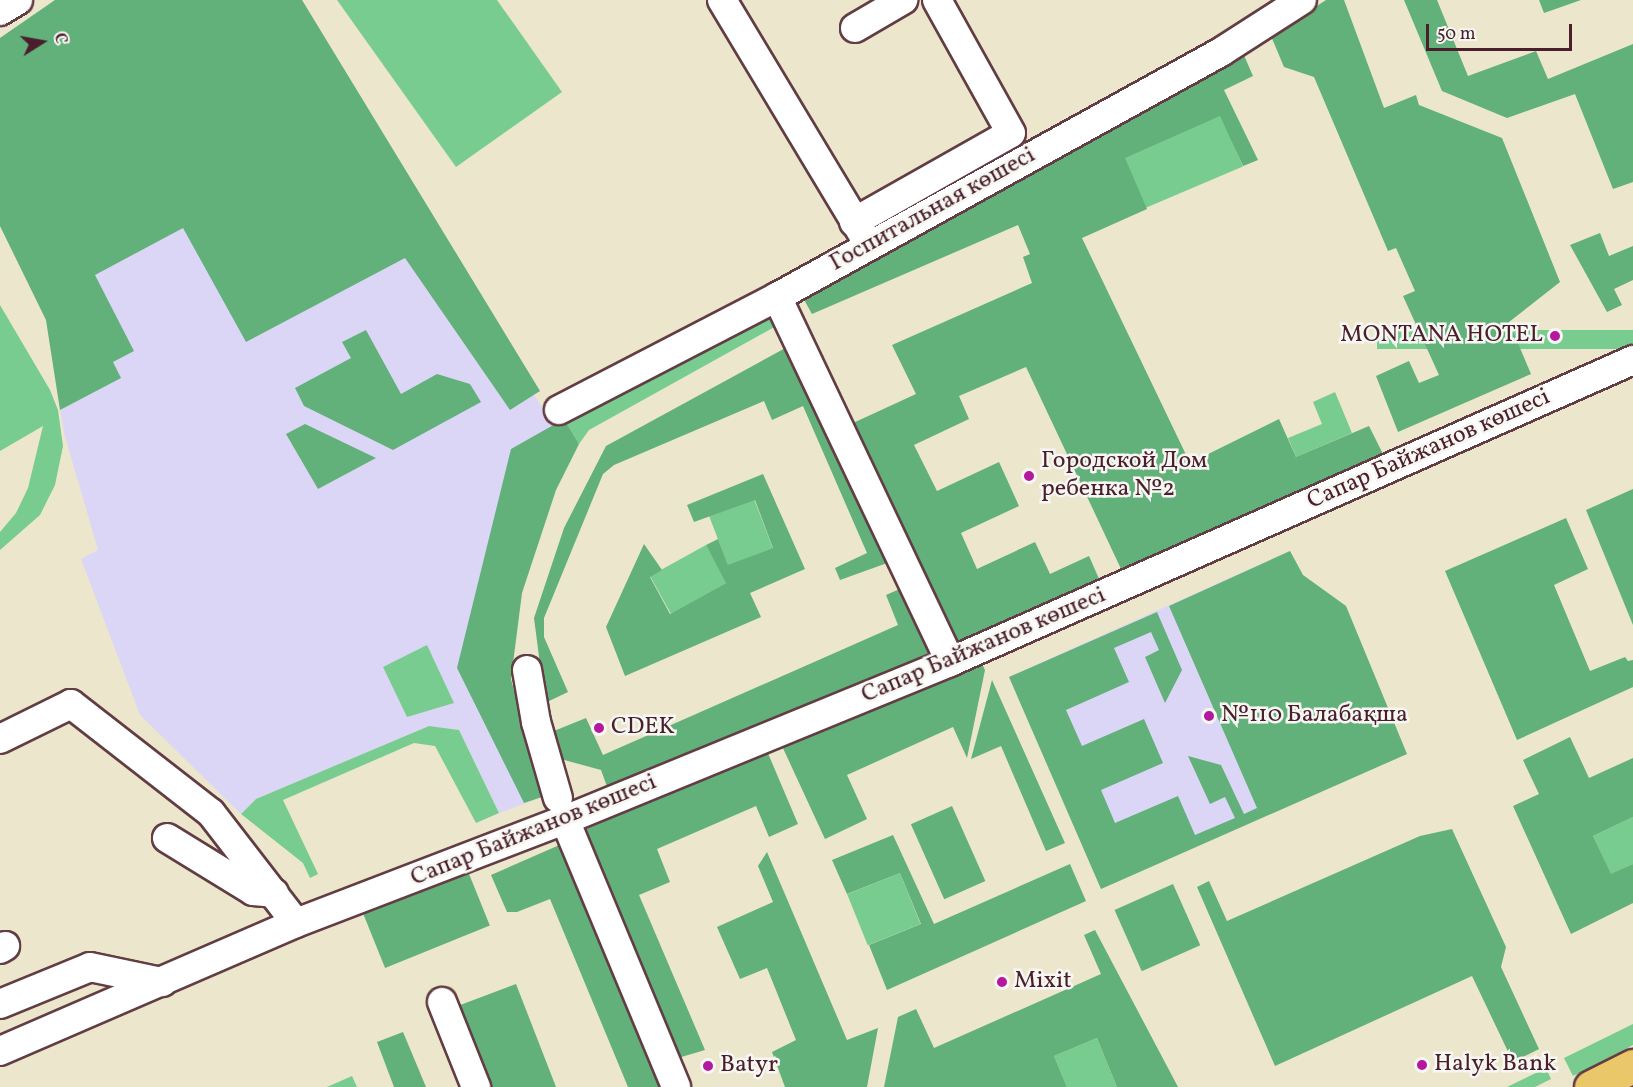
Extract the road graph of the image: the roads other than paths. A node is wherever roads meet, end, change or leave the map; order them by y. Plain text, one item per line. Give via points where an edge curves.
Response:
1 (18, 0) edge
2 (722, 0) edge
3 (903, 0) edge
4 (937, 0) edge
5 (1302, 0) edge
6 (0, 11) edge
7 (855, 28) dead end
8 (862, 233) junction
9 (777, 297) junction
10 (1633, 360) edge
11 (559, 410) dead end
12 (950, 662) junction
13 (527, 670) dead end
14 (0, 739) edge
15 (561, 809) junction
16 (167, 838) dead end
17 (274, 893) junction
18 (296, 922) junction
19 (162, 982) junction
20 (442, 1002) dead end
21 (0, 1003) edge
22 (0, 1052) edge
23 (1633, 1066) edge
24 (476, 1087) edge
25 (676, 1087) edge
26 (1593, 1087) edge

1 - 6 street
2 - 8 street
3 - 7 street
4 - 8 street via 1011,133
5 - 8 street, Госпитальная көшесі via 1221,52
8 - 9 street, Госпитальная көшесі
9 - 11 street, Госпитальная көшесі
9 - 12 street
10 - 12 street, Сапар Байжанов көшесі
12 - 15 street, Сапар Байжанов көшесі
13 - 15 street via 536,722
14 - 17 street via 71,704 211,813
15 - 18 street, Сапар Байжанов көшесі via 326,913
15 - 25 street
16 - 17 street via 253,891
17 - 18 street
18 - 19 street, Сапар Байжанов көшесі
19 - 21 street via 90,967
19 - 22 street, Сапар Байжанов көшесі
20 - 24 street
23 - 26 main road

